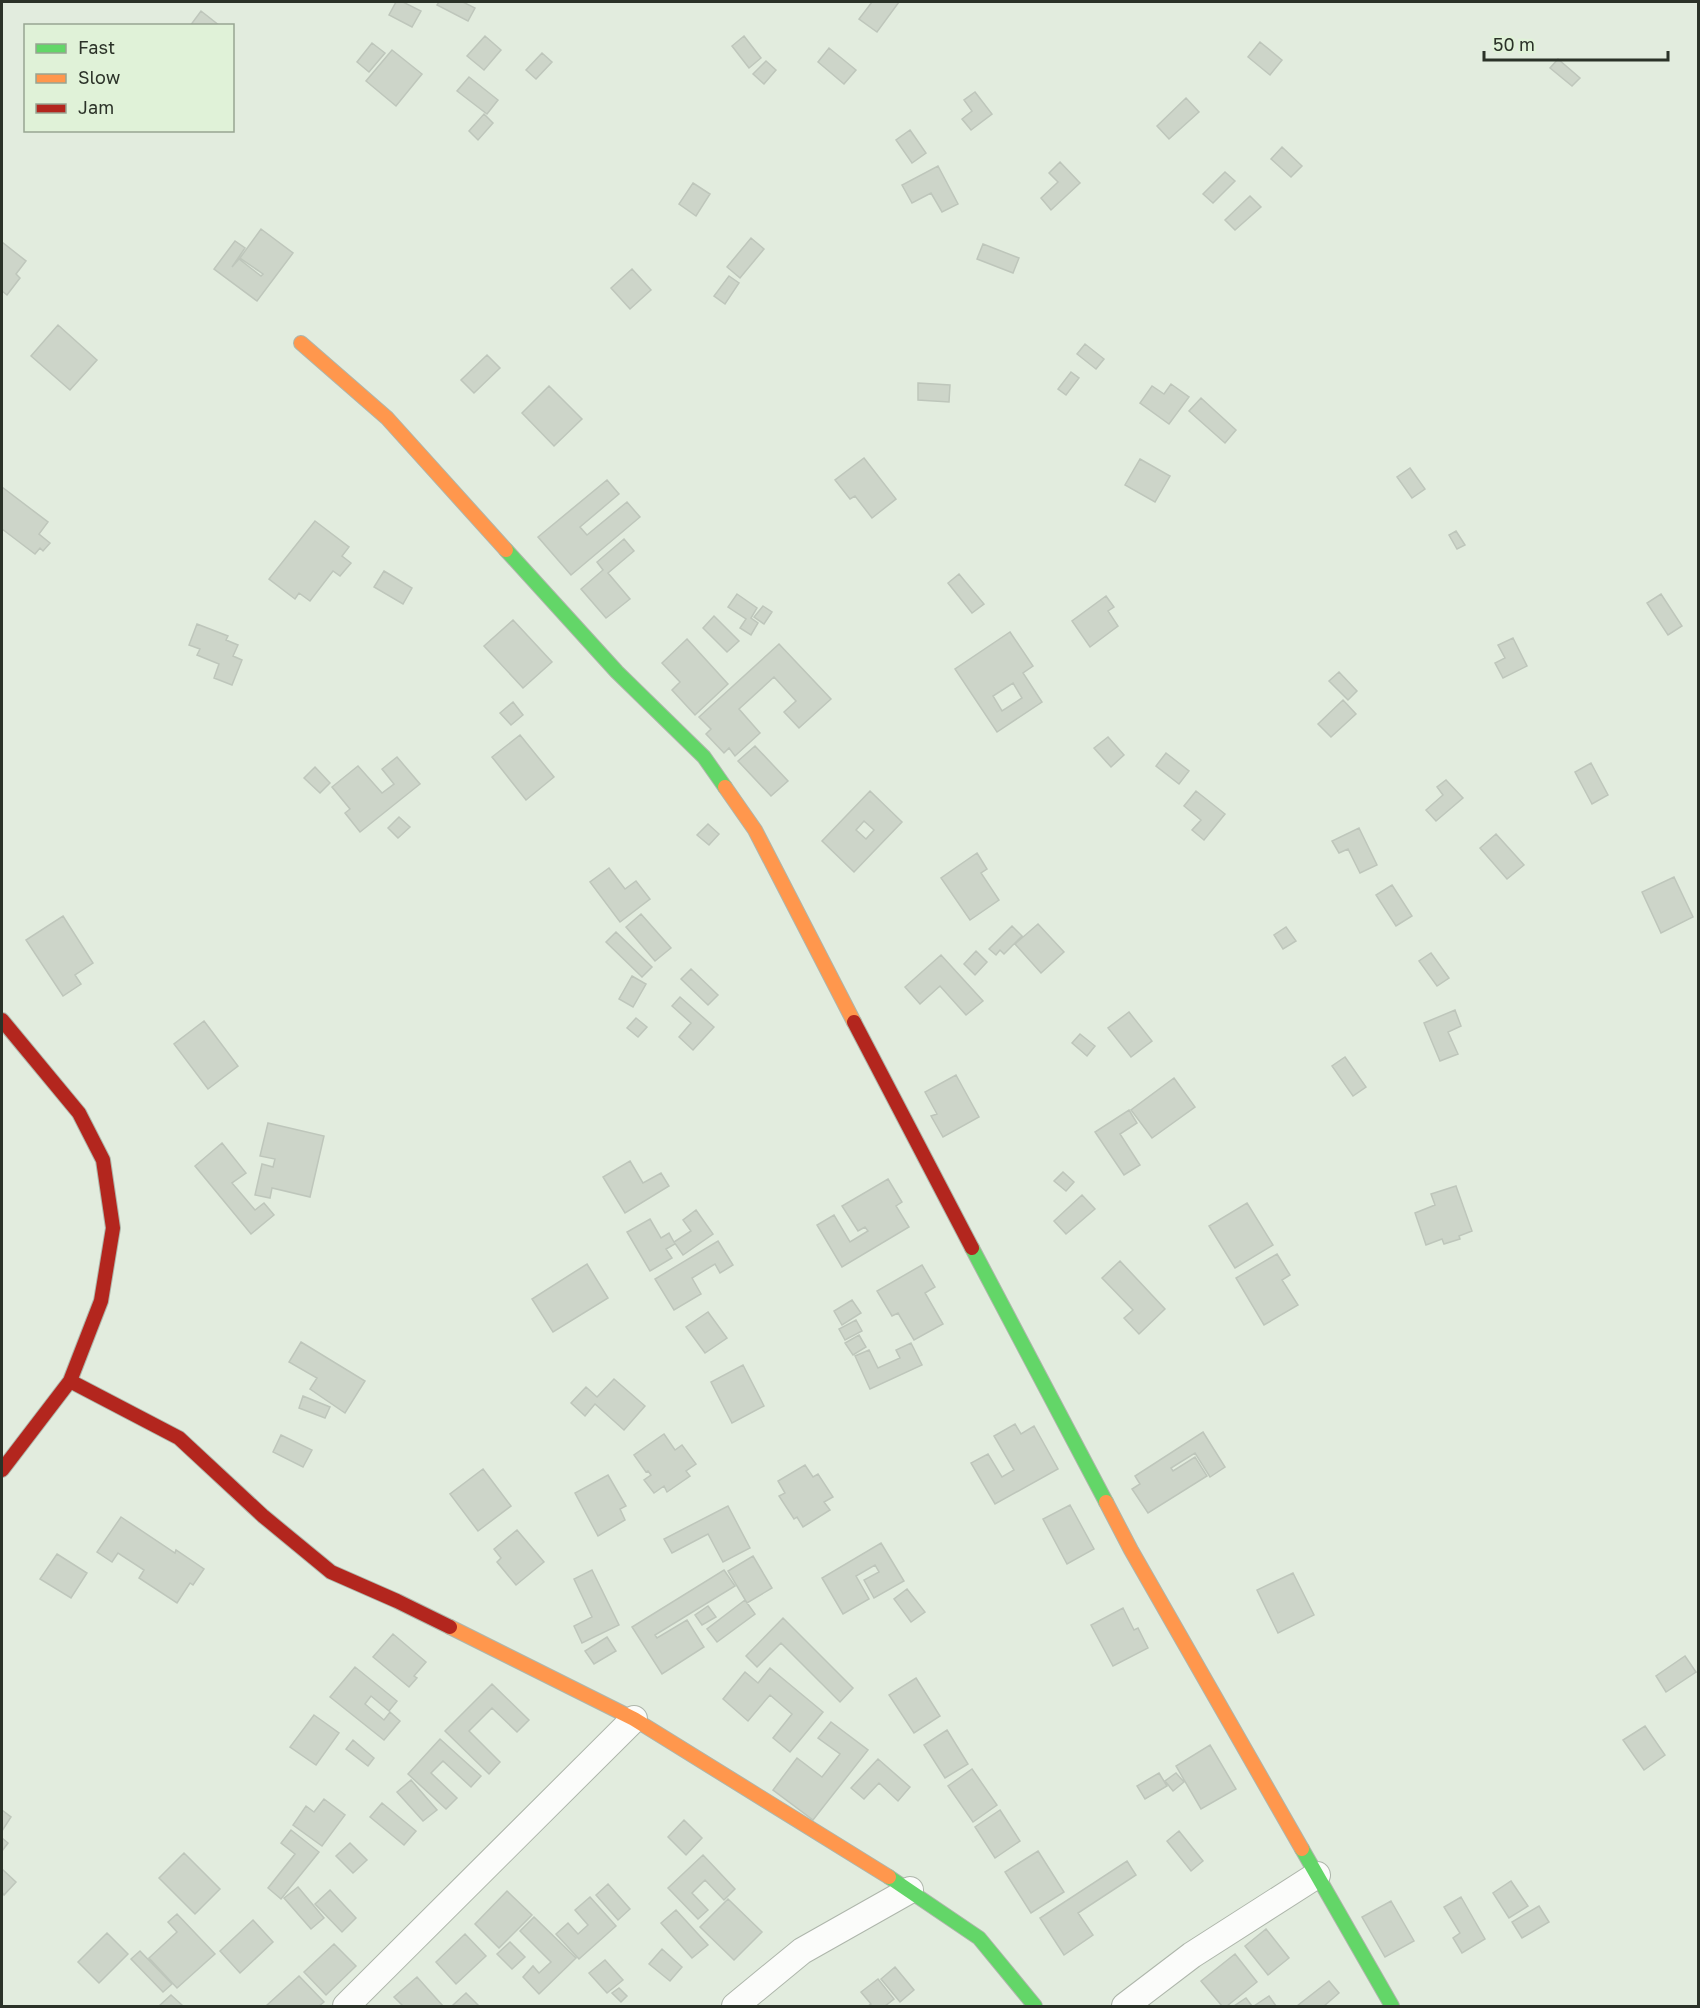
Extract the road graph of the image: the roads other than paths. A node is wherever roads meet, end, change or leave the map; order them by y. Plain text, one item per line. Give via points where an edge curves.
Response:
1 (301, 343) dead end
2 (2, 1020) edge
3 (70, 1382) junction
4 (2, 1470) edge
5 (634, 1719) junction
6 (1317, 1875) junction
7 (909, 1890) junction
8 (346, 2007) edge
9 (735, 2007) edge
10 (1035, 2007) edge
11 (1125, 2007) edge
12 (1392, 2007) edge

1 - 6 street via 387,418 617,672 704,757 756,830 1131,1550
2 - 3 street via 79,1113 103,1160 113,1228 101,1301
3 - 4 street
3 - 5 street via 179,1438 331,1572
5 - 7 street
5 - 8 street
6 - 11 street via 1192,1955
6 - 12 street
7 - 9 street via 802,1951
7 - 10 street via 979,1938

